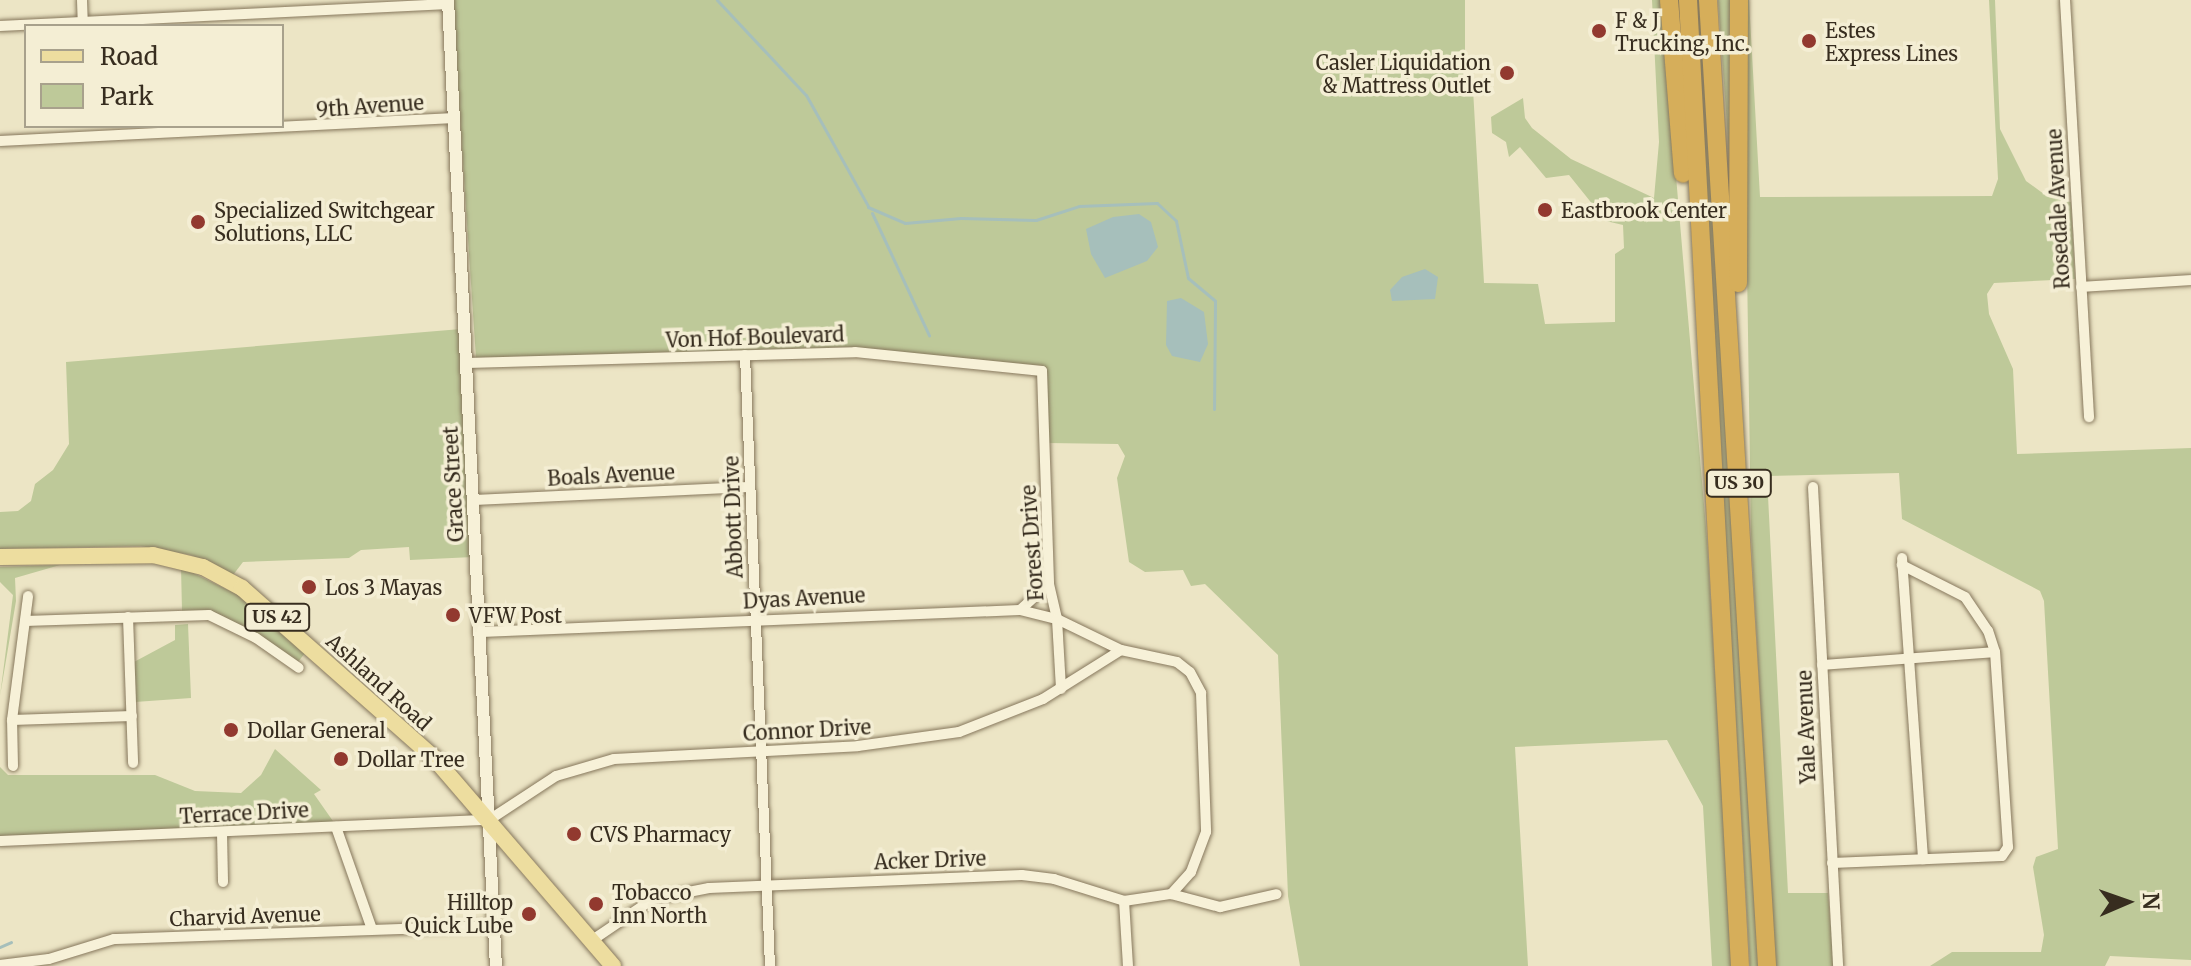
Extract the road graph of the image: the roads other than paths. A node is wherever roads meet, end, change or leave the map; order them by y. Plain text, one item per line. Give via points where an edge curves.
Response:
1 (82, 0) edge
2 (1669, 0) edge
3 (1688, 0) edge
4 (1708, 0) edge
5 (1739, 0) edge
6 (2065, 0) edge
7 (448, 2) edge
8 (83, 23) junction
9 (55, 24) edge
10 (24, 25) edge
11 (0, 26) edge
12 (454, 118) junction
13 (284, 127) edge
14 (257, 128) edge
15 (0, 141) edge
16 (2191, 280) edge
17 (2081, 287) junction
18 (745, 355) junction
19 (467, 363) junction
20 (1042, 371) joint
21 (2089, 417) dead end
22 (1712, 483) junction
23 (749, 487) junction
24 (1813, 487) dead end
25 (474, 500) junction
26 (1741, 509) junction
27 (0, 557) edge
28 (1049, 584) junction
29 (28, 596) dead end
30 (1020, 610) junction
31 (128, 617) junction
32 (756, 618) junction
33 (1057, 619) junction
34 (25, 621) junction
35 (481, 632) junction
36 (1121, 650) junction
37 (1995, 652) junction
38 (1907, 656) junction
39 (1822, 665) junction
40 (299, 668) dead end
41 (1061, 689) junction
42 (132, 716) junction
43 (12, 720) junction
44 (761, 750) junction
45 (133, 763) dead end
46 (13, 766) dead end
47 (489, 820) junction
48 (336, 827) junction
49 (222, 833) junction
50 (0, 841) edge
51 (1923, 859) junction
52 (1832, 863) junction
53 (223, 882) dead end
54 (767, 885) junction
55 (1171, 894) junction
56 (1277, 894) dead end
57 (1124, 901) junction
58 (495, 926) junction
59 (372, 929) junction
60 (591, 941) junction
61 (0, 965) edge
62 (496, 966) edge
63 (613, 966) edge
64 (770, 966) edge
65 (1128, 966) edge
66 (1740, 966) edge
67 (1767, 966) edge
68 (1838, 966) edge

1 - 8 street
2 - 22 highway
3 - 22 highway, US 30
4 - 26 highway, US 30
5 - 26 highway via 1738,304 1746,478
6 - 17 street, Rosedale Avenue
7 - 8 street
7 - 12 street, Grace Street
8 - 9 street
10 - 11 street
12 - 13 street, 9th Avenue
12 - 19 street, Grace Street
14 - 15 street, 9th Avenue
16 - 17 street
17 - 21 street, Rosedale Avenue
18 - 19 street, Von Hof Boulevard
18 - 20 street, Von Hof Boulevard via 876,353
18 - 23 street, Abbott Drive
19 - 25 street, Grace Street
20 - 28 street, Forest Drive
22 - 66 highway, US 30
23 - 25 street, Boals Avenue
23 - 32 street, Abbott Drive
24 - 39 street, Yale Avenue
25 - 35 street, Grace Street
26 - 67 highway, US 30
27 - 47 main road, Ashland Road / US 42 via 153,555 203,567 234,583 409,735
28 - 30 street
28 - 33 street, Forest Drive
29 - 34 street
30 - 32 street, Dyas Avenue
30 - 33 street, Dyas Avenue
31 - 34 street
31 - 40 street via 219,618
31 - 42 street
32 - 35 street, Dyas Avenue
32 - 44 street, Abbott Drive
33 - 36 street, Forest Drive
33 - 41 street
34 - 43 street
35 - 47 street, Grace Street
36 - 41 street, Connor Drive
36 - 55 street, Forest Drive via 1177,662 1195,678 1201,693 1205,838 1191,872
37 - 38 street
37 - 38 street via 1986,625 1965,597 1902,562
37 - 51 street via 2007,853
38 - 39 street
38 - 51 street
39 - 52 street, Yale Avenue
41 - 44 street, Connor Drive via 1004,717 942,736
42 - 43 street
42 - 45 street
43 - 46 street
44 - 47 street, Connor Drive via 640,755 589,764 545,782
44 - 54 street, Abbott Drive
47 - 48 street, Terrace Drive
47 - 58 street, Grace Street
47 - 60 main road, Ashland Road / US 42
48 - 49 street, Terrace Drive
48 - 59 street
49 - 50 street, Terrace Drive
49 - 53 street
51 - 52 street
52 - 68 street, Yale Avenue
54 - 57 street, Acker Drive via 1022,875 1054,879
54 - 60 street, Acker Drive via 668,894 630,910
54 - 64 street, Abbott Drive
55 - 56 street, Acker Drive via 1213,907
55 - 57 street, Acker Drive
57 - 65 street
58 - 59 street, Charvid Avenue
58 - 62 street, Grace Street
59 - 61 street, Charvid Avenue via 106,940 49,959
60 - 63 main road, Ashland Road / US 42

